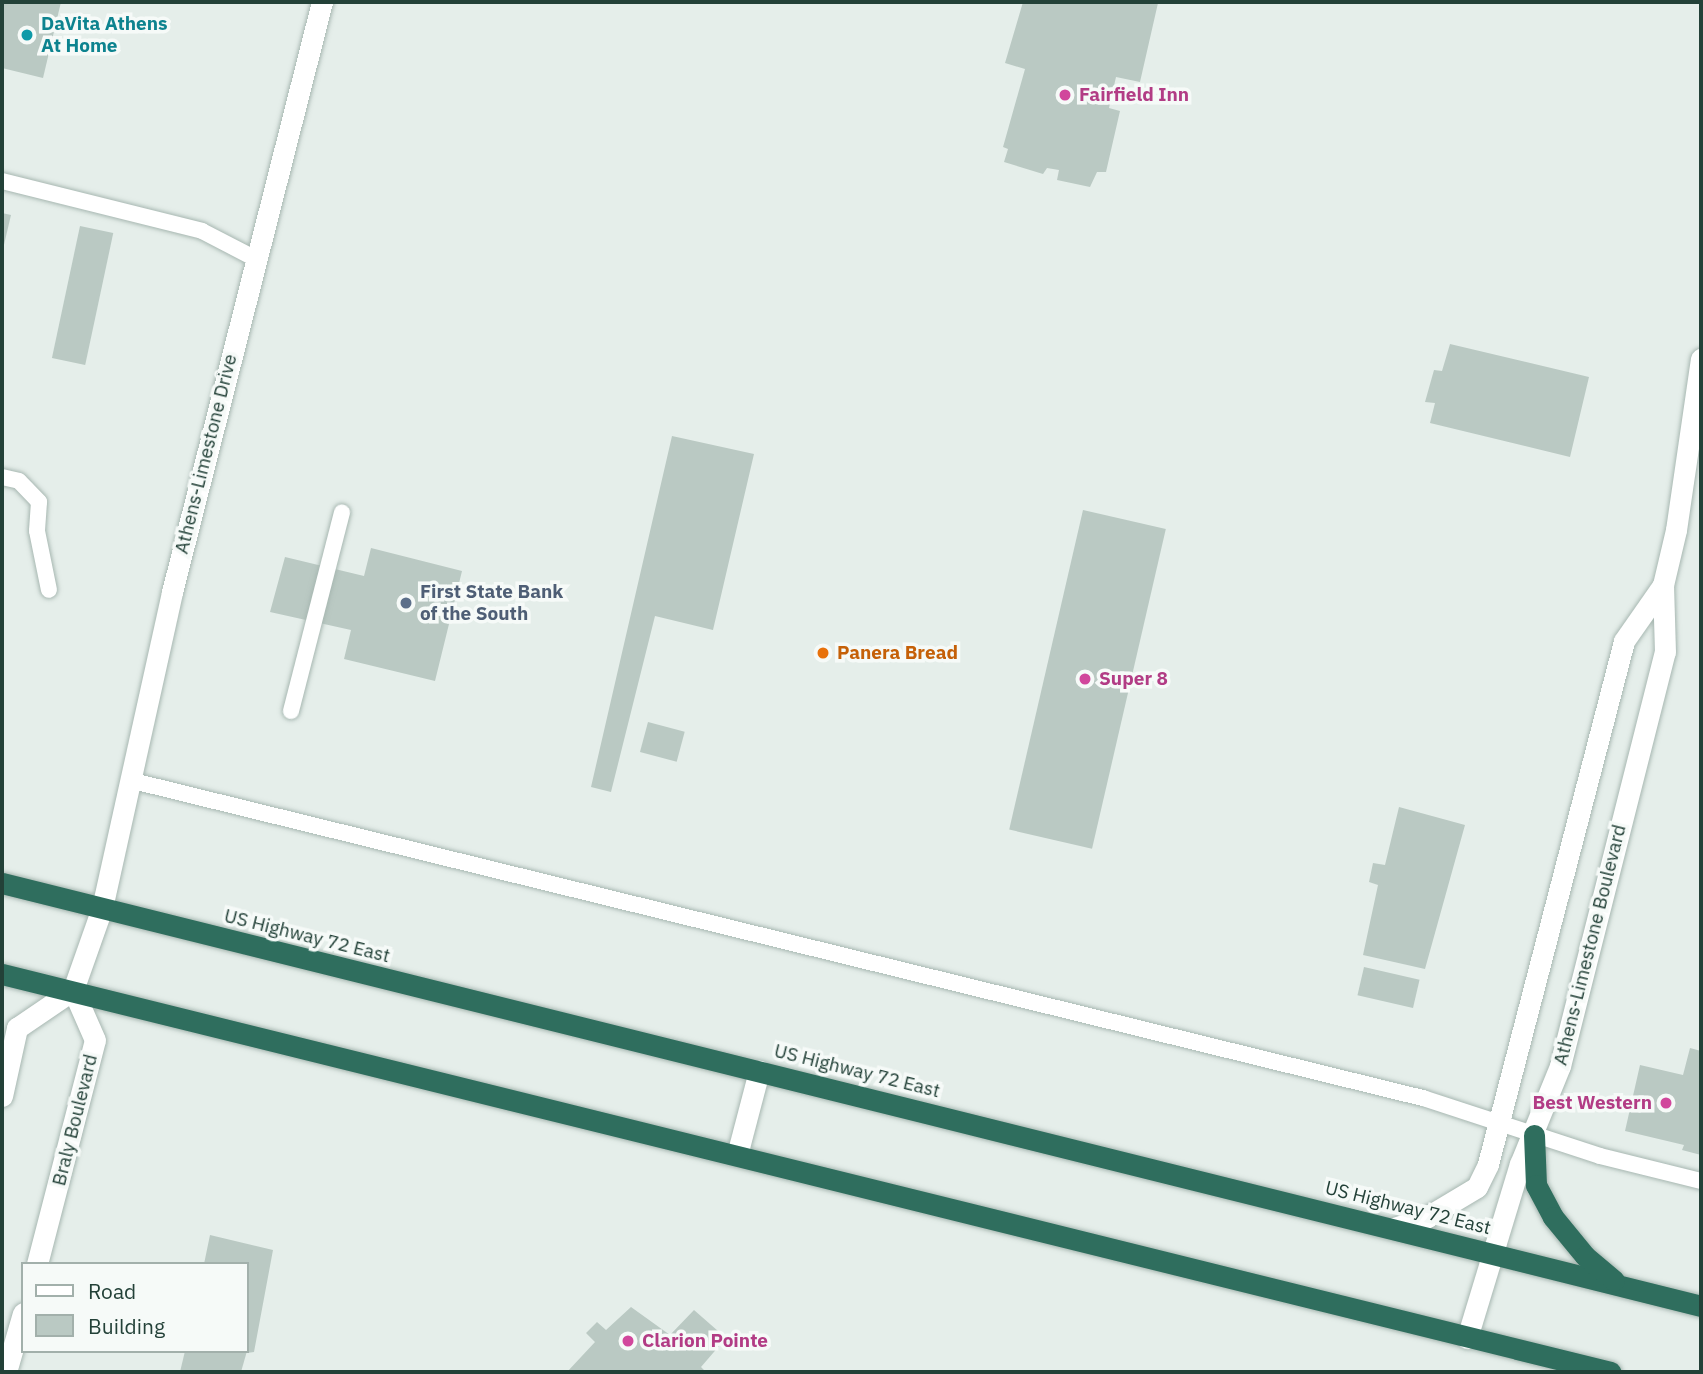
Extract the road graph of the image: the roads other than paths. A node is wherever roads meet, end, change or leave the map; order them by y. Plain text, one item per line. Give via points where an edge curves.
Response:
1 (322, 2) edge
2 (2, 181) edge
3 (254, 258) junction
4 (1701, 359) edge
5 (2, 477) edge
6 (342, 512) dead end
7 (1663, 584) junction
8 (49, 590) dead end
9 (291, 711) dead end
10 (129, 780) junction
11 (2, 883) edge
12 (102, 908) junction
13 (2, 974) edge
14 (73, 990) junction
15 (759, 1071) junction
16 (2, 1096) edge
17 (1497, 1123) junction
18 (1534, 1135) junction
19 (737, 1155) junction
20 (1701, 1181) edge
21 (1394, 1228) junction
22 (1492, 1253) junction
23 (38, 1262) edge
24 (1619, 1283) junction
25 (1701, 1306) edge
26 (21, 1320) edge
27 (1467, 1338) junction
28 (6, 1372) edge
29 (1610, 1372) edge

1 - 3 street, Athens-Limestone Drive
2 - 3 lane via 202,231
3 - 10 street, Athens-Limestone Drive
4 - 7 street, Athens-Limestone Boulevard via 1676,530
5 - 8 lane via 19,481 39,502 37,531
6 - 9 lane
7 - 17 street, Athens-Limestone Boulevard via 1624,641
7 - 18 street, Athens-Limestone Boulevard via 1665,652 1560,1066
10 - 12 street, Athens-Limestone Drive
10 - 17 lane via 1423,1098
11 - 12 highway, US Highway 72 East
12 - 14 street, Athens-Limestone Drive
12 - 15 highway, US Highway 72 East
13 - 14 highway
14 - 16 street via 17,1028
14 - 19 highway
14 - 23 street, Braly Boulevard via 94,1040
15 - 19 street
15 - 21 highway, US Highway 72 East
17 - 18 lane
17 - 21 street, Athens-Limestone Boulevard via 1477,1188 1427,1217
18 - 20 lane
18 - 22 street, Athens-Limestone Boulevard
18 - 24 highway via 1536,1185 1553,1217 1585,1256
19 - 27 highway
21 - 22 highway, US Highway 72 East
22 - 24 highway, US Highway 72 East
22 - 27 street, Athens-Limestone Boulevard
24 - 25 highway, US Highway 72 East
26 - 28 street
27 - 29 highway

